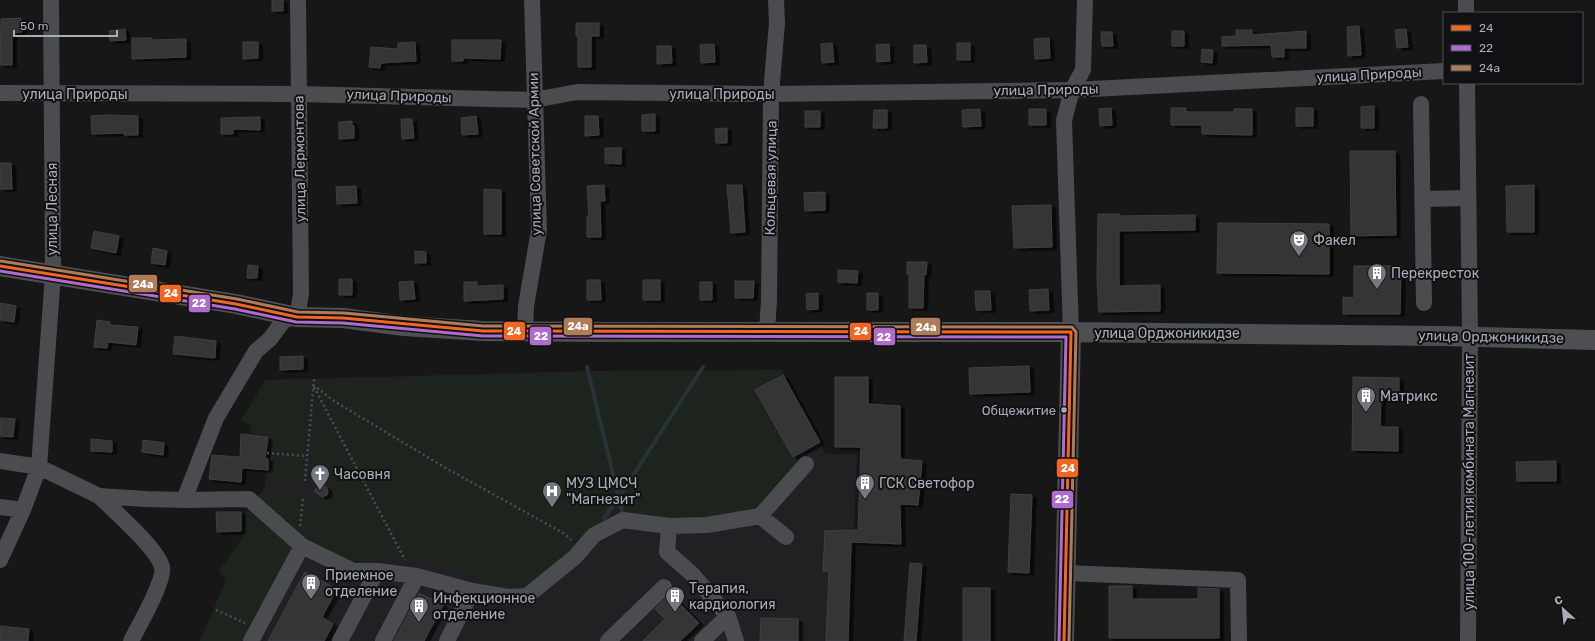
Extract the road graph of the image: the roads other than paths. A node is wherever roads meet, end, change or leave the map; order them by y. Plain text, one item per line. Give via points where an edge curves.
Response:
1 (51, 0) edge
2 (298, 0) edge
3 (532, 0) edge
4 (776, 0) edge
5 (1085, 0) edge
6 (1466, 0) edge
7 (1466, 12) edge
8 (1443, 71) edge
9 (1467, 84) edge
10 (1072, 90) junction
11 (0, 94) edge
12 (51, 94) junction
13 (299, 94) junction
14 (771, 94) junction
15 (534, 100) junction
16 (1421, 104) dead end
17 (1468, 198) junction
18 (1422, 199) junction
19 (0, 266) edge
20 (53, 274) junction
21 (1424, 303) dead end
22 (297, 317) junction
23 (525, 331) junction
24 (767, 332) junction
25 (1071, 332) junction
26 (1470, 337) junction
27 (1595, 340) edge
28 (0, 461) edge
29 (806, 464) dead end
30 (39, 467) junction
31 (99, 496) junction
32 (184, 500) junction
33 (0, 507) edge
34 (23, 510) junction
35 (760, 516) junction
36 (669, 526) junction
37 (786, 537) dead end
38 (302, 546) junction
39 (0, 560) edge
40 (377, 571) junction
41 (1066, 573) junction
42 (415, 575) junction
43 (664, 588) dead end
44 (472, 591) junction
45 (728, 616) junction
46 (255, 635) edge
47 (131, 641) edge
48 (340, 641) edge
49 (383, 641) edge
50 (446, 641) edge
51 (608, 641) edge
52 (702, 641) edge
53 (736, 641) edge
54 (1064, 641) edge
55 (1239, 641) edge
56 (1468, 641) edge

1 - 12 street, улица Лесная
2 - 13 street, улица Лермонтова
3 - 15 street, улица Советской Армии
4 - 14 street, Кольцевая улица via 777,23
5 - 10 street via 1083,70
6 - 7 street
8 - 10 street, улица Природы
9 - 17 street, улица 100-летия комбината Магнезит
10 - 14 street, улица Природы
10 - 25 street via 1064,120
11 - 12 street, улица Природы
12 - 13 street, улица Природы
12 - 20 street, улица Лесная
13 - 15 street, улица Природы
13 - 22 street, улица Лермонтова via 301,294
14 - 15 street, улица Природы via 577,92
14 - 24 street, Кольцевая улица
15 - 23 street, улица Советской Армии via 539,230 526,306
16 - 18 street
17 - 18 street
17 - 26 street, улица 100-летия комбината Магнезит
18 - 21 street
19 - 20 main road, улица Орджоникидзе
20 - 22 main road, улица Орджоникидзе via 236,304
20 - 30 street, улица Лесная
22 - 23 main road, улица Орджоникидзе via 343,318 404,326 468,330
22 - 32 street via 284,320 270,339 256,351 216,418
23 - 24 main road, улица Орджоникидзе
24 - 25 main road, улица Орджоникидзе
25 - 26 main road, улица Орджоникидзе
25 - 41 main road
26 - 27 main road, улица Орджоникидзе
26 - 56 street, улица 100-летия комбината Магнезит
28 - 30 street
29 - 35 street
30 - 31 street
30 - 34 street, улица Лесная
31 - 32 street
31 - 47 street via 151,548 162,568 158,586
32 - 38 street via 249,499
33 - 34 street
34 - 39 street, улица Лесная
35 - 36 street via 707,525
35 - 37 street
36 - 44 street via 623,520 594,535 547,581 527,596 508,597
36 - 45 street via 667,552 692,574
38 - 40 street via 353,571
38 - 46 street
40 - 42 street
40 - 48 street
41 - 54 main road
41 - 55 street via 1238,580
42 - 44 street
42 - 49 street
43 - 51 street
44 - 50 street
45 - 52 street
45 - 53 street

